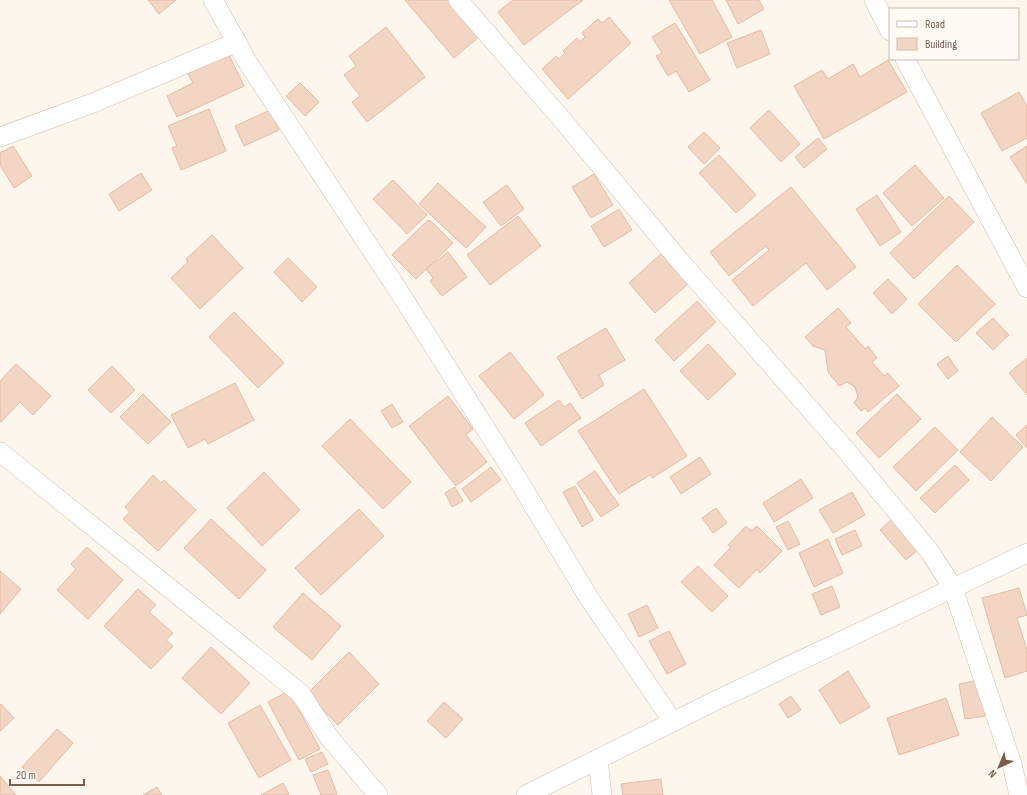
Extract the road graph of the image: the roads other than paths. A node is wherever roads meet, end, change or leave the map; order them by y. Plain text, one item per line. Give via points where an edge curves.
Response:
1 (213, 0) edge
2 (458, 0) edge
3 (874, 0) edge
4 (889, 29) edge
5 (237, 42) junction
6 (906, 60) edge
7 (0, 137) edge
8 (1027, 288) edge
9 (0, 452) edge
10 (1027, 553) edge
11 (953, 588) junction
12 (673, 722) junction
13 (598, 759) junction
14 (378, 795) edge
15 (526, 795) edge
16 (602, 795) edge
17 (1019, 795) edge

1 - 5 street
2 - 11 street via 850,455 930,552
3 - 4 street
5 - 7 street via 93,103
5 - 12 street via 248,63 406,303 517,478 589,598
6 - 8 street
9 - 14 street via 300,693 329,737
10 - 11 street
11 - 12 street
11 - 17 street via 1012,764
12 - 13 street
13 - 15 street
13 - 16 street

